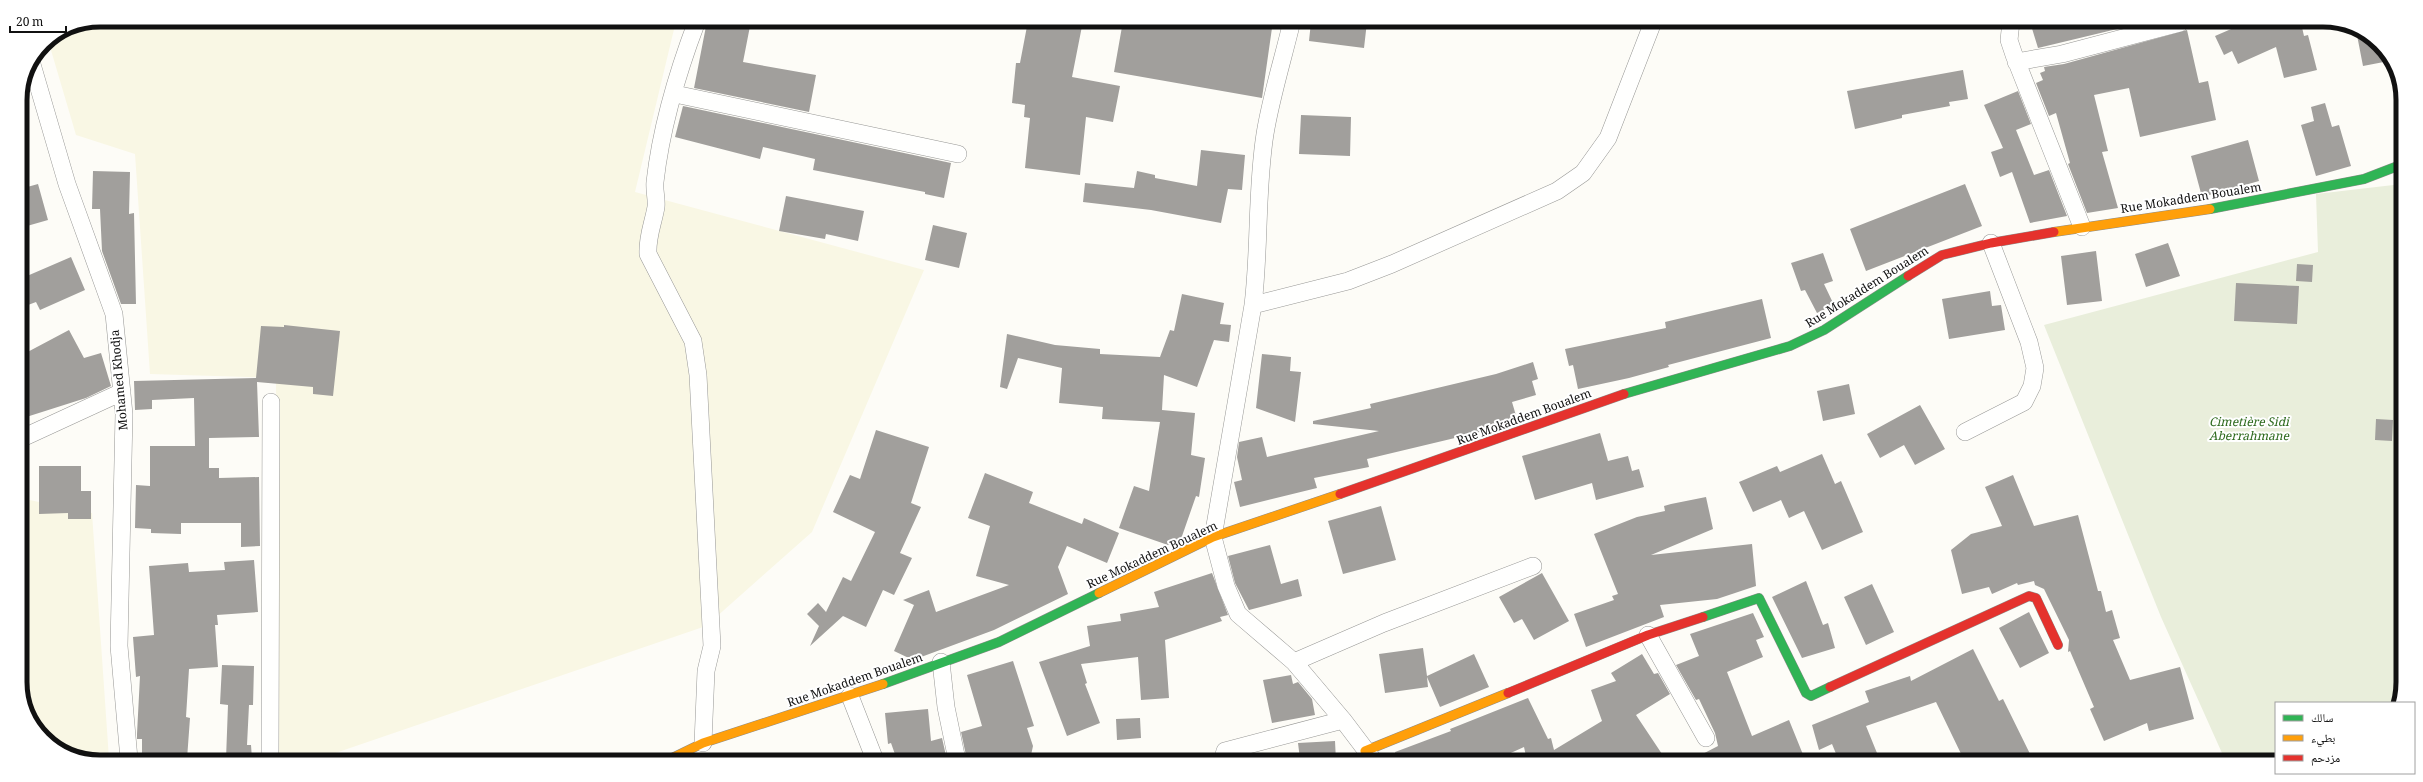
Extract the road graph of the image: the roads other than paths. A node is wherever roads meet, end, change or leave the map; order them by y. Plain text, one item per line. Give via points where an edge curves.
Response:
1 (694, 27) edge
2 (1291, 27) edge
3 (1651, 27) edge
4 (2011, 27) edge
5 (2165, 27) edge
6 (2016, 62) junction
7 (34, 71) edge
8 (674, 94) junction
9 (958, 154) dead end
10 (2396, 167) edge
11 (2082, 227) junction
12 (1991, 242) junction
13 (1253, 305) junction
14 (122, 392) junction
15 (271, 402) dead end
16 (1965, 432) dead end
17 (27, 437) edge
18 (1213, 537) junction
19 (1533, 566) dead end
20 (1648, 635) junction
21 (2058, 646) dead end
22 (941, 662) junction
23 (1294, 662) junction
24 (850, 696) junction
25 (1343, 720) junction
26 (1706, 738) dead end
27 (703, 743) junction
28 (129, 755) edge
29 (270, 755) edge
30 (678, 755) edge
31 (873, 755) edge
32 (956, 755) edge
33 (1224, 755) edge
34 (1369, 755) edge
35 (1372, 755) edge

1 - 8 street via 686,47
2 - 13 street via 1265,134 1258,195
3 - 13 street via 1608,138 1583,173 1556,191 1392,264 1348,281
4 - 6 street via 2010,40
5 - 6 street via 2062,54
6 - 11 street
7 - 14 street, Mohamed Khodja via 67,184 114,314
8 - 9 street
8 - 27 street via 655,184 656,206 647,239 648,254 693,341 698,375 712,646 706,671
10 - 11 street, Rue Mokaddem Boualem via 2364,180 2206,210
11 - 12 street, Rue Mokaddem Boualem
12 - 16 street via 2029,342 2035,368 2032,386 2024,402
12 - 18 street, Rue Mokaddem Boualem via 1942,255 1824,330 1790,346 1634,390 1409,471
13 - 18 street
14 - 17 street
14 - 28 street, Mohamed Khodja via 124,414 119,646
15 - 29 street
18 - 22 street, Rue Mokaddem Boualem via 999,642
18 - 23 street via 1226,586 1238,614
19 - 23 street via 1384,623
20 - 21 street via 1759,598 1806,693 1811,696 2029,596 2036,598
20 - 26 street
20 - 35 street
22 - 24 street, Rue Mokaddem Boualem
22 - 32 street via 946,707
23 - 25 street
24 - 27 street, Rue Mokaddem Boualem
24 - 31 street
25 - 33 street via 1225,752
25 - 34 street
27 - 30 street, Rue Mokaddem Boualem

